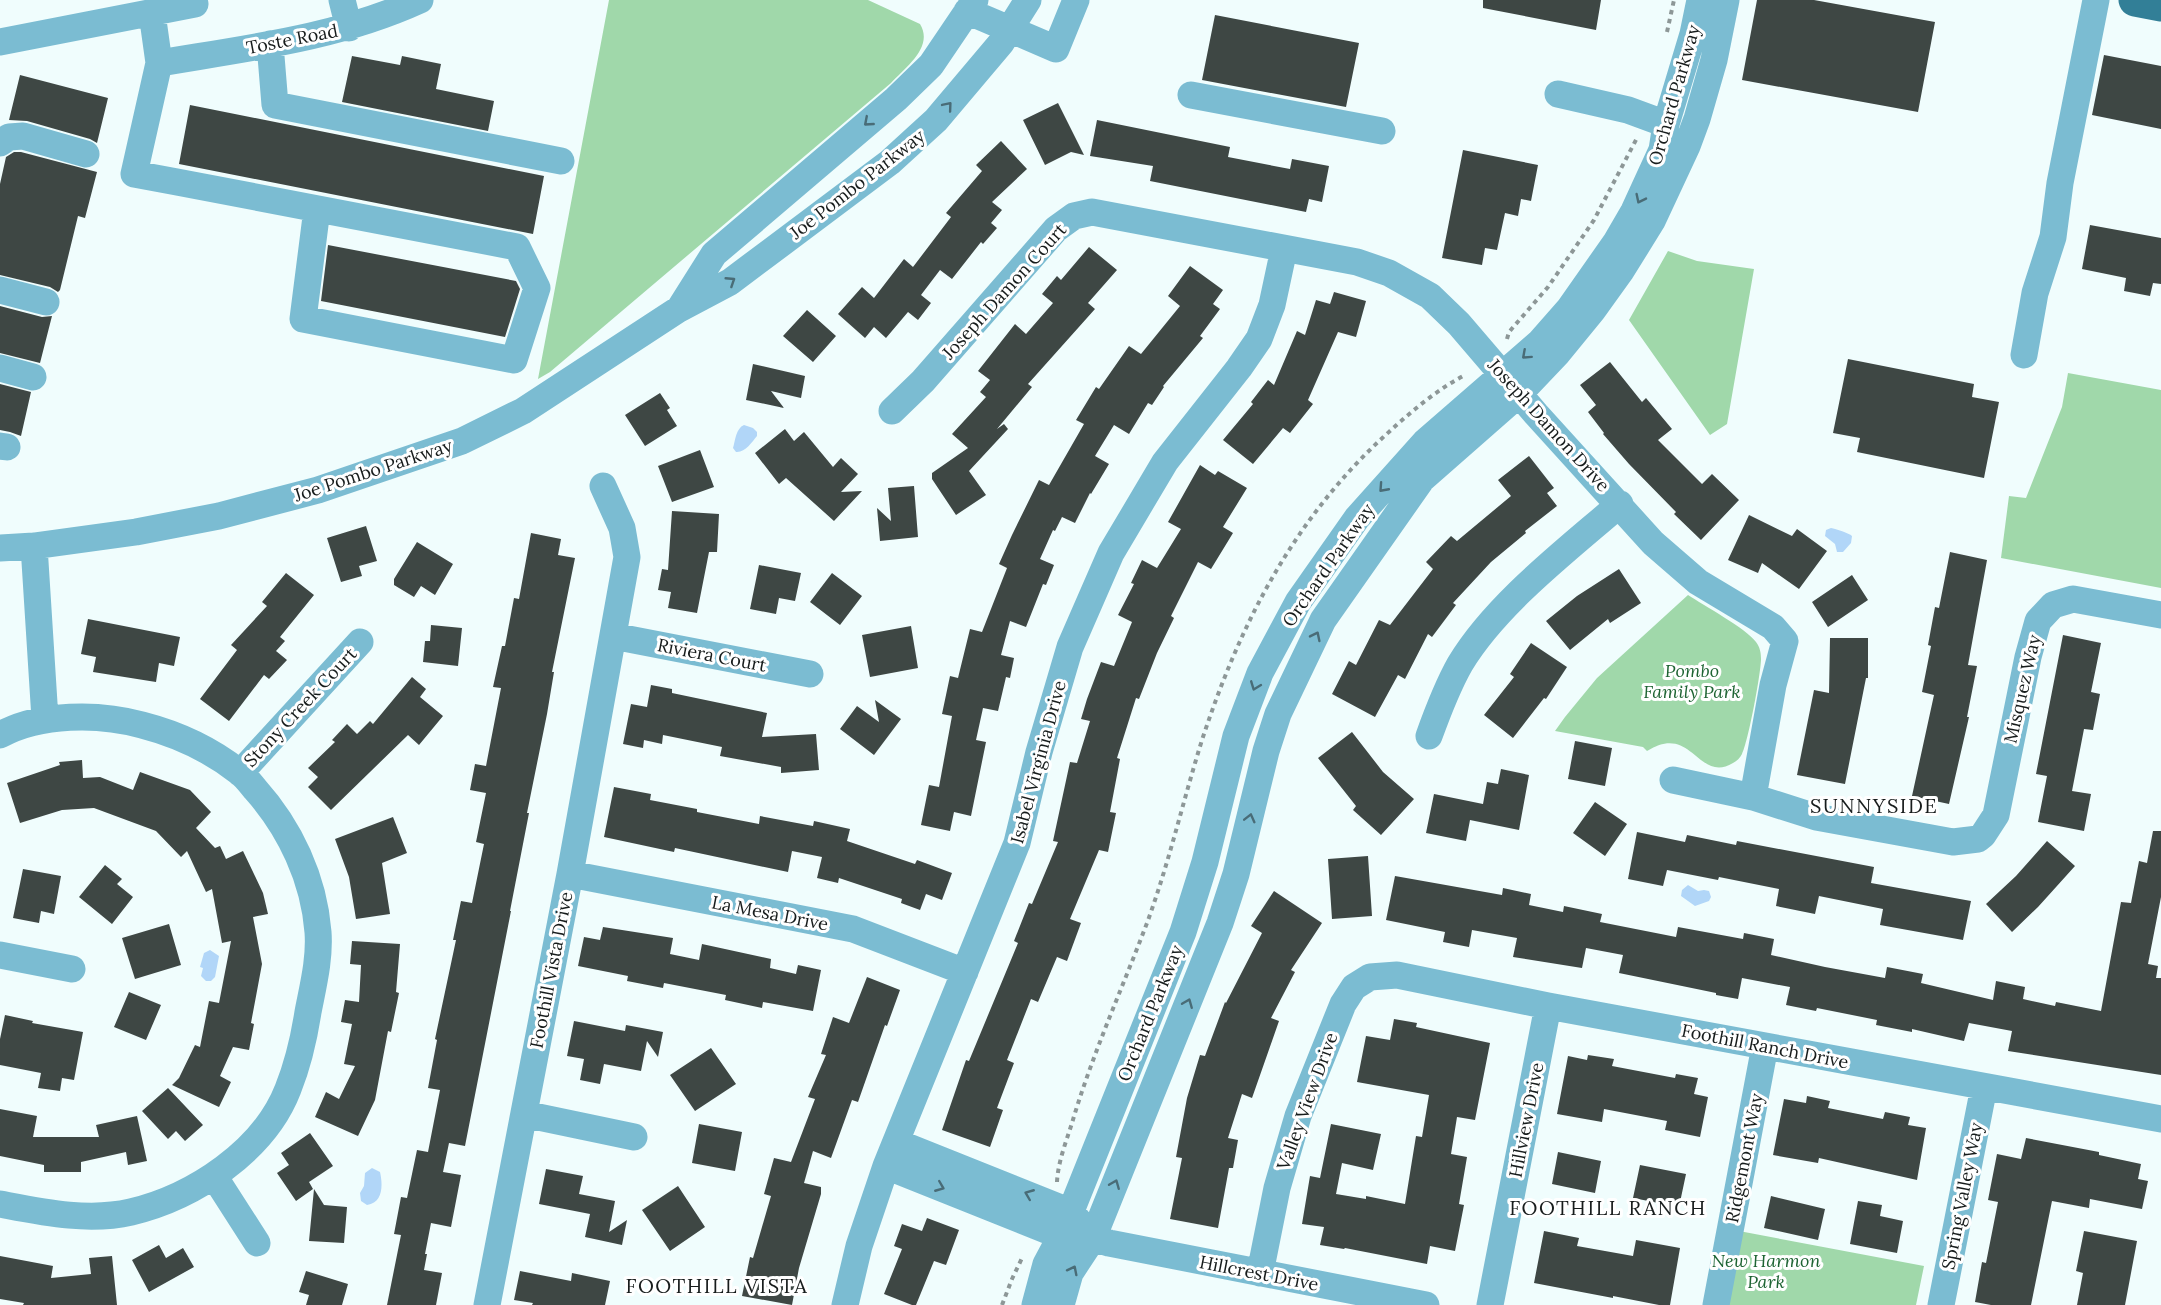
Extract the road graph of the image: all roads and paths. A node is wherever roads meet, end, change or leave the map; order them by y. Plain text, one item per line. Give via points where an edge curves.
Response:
1 (342, 0) edge
2 (420, 0) edge
3 (1028, 0) edge
4 (1076, 0) edge
5 (1700, 0) edge
6 (1725, 0) edge
7 (2096, 0) edge
8 (2135, 0) edge
9 (195, 4) dead end
10 (971, 5) edge
11 (2161, 5) edge
12 (388, 6) edge
13 (152, 13) junction
14 (349, 28) junction
15 (1009, 30) junction
16 (0, 42) edge
17 (270, 44) junction
18 (159, 63) junction
19 (1558, 94) dead end
20 (1191, 95) dead end
21 (1655, 128) junction
22 (1382, 131) dead end
23 (0, 143) edge
24 (86, 154) dead end
25 (561, 160) dead end
26 (317, 208) junction
27 (1134, 220) joint
28 (1284, 249) junction
29 (0, 290) edge
30 (46, 302) dead end
31 (679, 309) junction
32 (1508, 339) dead end
33 (2024, 355) dead end
34 (0, 368) edge
35 (33, 377) dead end
36 (1511, 384) junction
37 (892, 411) dead end
38 (603, 486) dead end
39 (1620, 504) junction
40 (34, 546) junction
41 (0, 548) edge
42 (2161, 615) edge
43 (613, 636) junction
44 (360, 642) dead end
45 (810, 674) dead end
46 (45, 719) junction
47 (0, 735) edge
48 (1429, 736) dead end
49 (240, 772) junction
50 (1673, 780) dead end
51 (1753, 797) junction
52 (570, 874) junction
53 (0, 955) edge
54 (72, 969) dead end
55 (965, 972) junction
56 (1370, 977) joint
57 (1548, 1006) junction
58 (1765, 1046) junction
59 (1984, 1087) junction
60 (524, 1114) junction
61 (2161, 1119) edge
62 (634, 1137) dead end
63 (891, 1154) junction
64 (214, 1176) junction
65 (0, 1204) edge
66 (1066, 1224) junction
67 (1092, 1238) junction
68 (257, 1243) dead end
69 (1027, 1250) dead end
70 (1260, 1273) junction
71 (488, 1305) edge
72 (845, 1305) edge
73 (1002, 1305) edge
74 (1035, 1305) edge
75 (1061, 1305) edge
76 (1426, 1305) edge
77 (1490, 1305) edge
78 (1716, 1305) edge
79 (1941, 1305) edge

1 - 14 street
2 - 12 street, Toste Road
3 - 15 street, Joe Pombo Parkway
4 - 15 street via 1056,49
5 - 21 street, Orchard Parkway via 1687,58
6 - 36 street, Orchard Parkway via 1714,60 1697,119 1652,221 1621,271 1557,354
7 - 33 street via 2053,237 2035,293
8 - 11 main road
9 - 13 street
10 - 15 street
10 -> 31 street, Joe Pombo Parkway via 931,65 896,99 714,254
12 - 14 street, Toste Road
13 - 16 street
13 - 18 street
14 - 17 street, Toste Road
31 -> 15 street, Joe Pombo Parkway via 730,282 890,162 936,120
17 - 18 street, Toste Road
17 - 25 street via 275,105
18 - 26 street via 134,174
19 - 21 street via 1628,110
20 - 22 street
21 - 32 path via 1634,141 1594,220 1548,287 1509,332
21 -> 36 street, Orchard Parkway via 1662,150 1616,242
23 - 24 street via 9,137 23,136
26 - 26 street via 303,319 514,360 537,288 517,247
27 - 28 street, Joseph Damon Drive
27 - 37 street, Joseph Damon Court via 1092,212 1074,216 1056,230
28 - 36 street, Joseph Damon Drive via 1356,262 1389,273 1430,296
28 - 55 street, Isabel Virginia Drive via 1272,305 1259,339 1165,462 1107,563 1070,647 1017,843
29 - 30 street
31 - 40 street, Joe Pombo Parkway via 523,411 462,441 318,490 219,516
34 - 35 street
36 - 39 street, Joseph Damon Drive
36 -> 66 street, Orchard Parkway via 1425,442 1357,518 1298,602 1260,673 1236,736 1183,932
67 -> 36 street, Orchard Parkway via 1220,924 1275,723 1323,620 1422,479
38 - 43 street, Foothill Vista Drive via 622,528 627,557
39 - 48 street via 1536,576 1488,627 1442,698
39 - 51 street, Joseph Damon Drive via 1653,543 1698,582 1773,627 1785,641
40 - 41 street, Joe Pombo Parkway
40 - 46 street
42 - 51 street, Misquez Way via 2073,599 2053,605 2038,621 1996,815 1978,839 1953,842 1816,817
43 - 45 street, Riviera Court
43 - 52 street, Foothill Vista Drive
44 - 49 street, Stony Creek Court
46 - 47 street via 23,723
46 - 49 street via 127,721 171,733
49 - 64 street via 273,810 291,839 310,885 318,933 317,965 301,1051 288,1091 244,1152
50 - 51 street
52 - 55 street, La Mesa Drive via 853,928
52 - 60 street, Foothill Vista Drive
53 - 54 street
55 - 63 street, Isabel Virginia Drive
56 - 57 street, Foothill Ranch Drive via 1397,975
56 - 70 street, Valley View Drive via 1354,987 1343,1004 1298,1116 1277,1188
57 - 58 street, Foothill Ranch Drive
57 - 77 street, Hillview Drive
58 - 59 street, Foothill Ranch Drive
58 - 78 street, Ridgemont Way
59 - 61 street, Foothill Ranch Drive
59 - 79 street, Spring Valley Way
60 - 62 street
60 - 71 street, Foothill Vista Drive
63 - 66 street, Hillcrest Drive
63 - 72 street, Isabel Virginia Drive via 859,1246
64 - 65 street via 182,1194 130,1212 94,1216
64 - 68 street
66 - 67 street, Hillcrest Drive
66 - 74 street, Orchard Parkway via 1046,1264
67 - 70 street, Hillcrest Drive
75 -> 67 street, Orchard Parkway via 1070,1273
69 - 73 path
70 - 76 street, Hillcrest Drive

